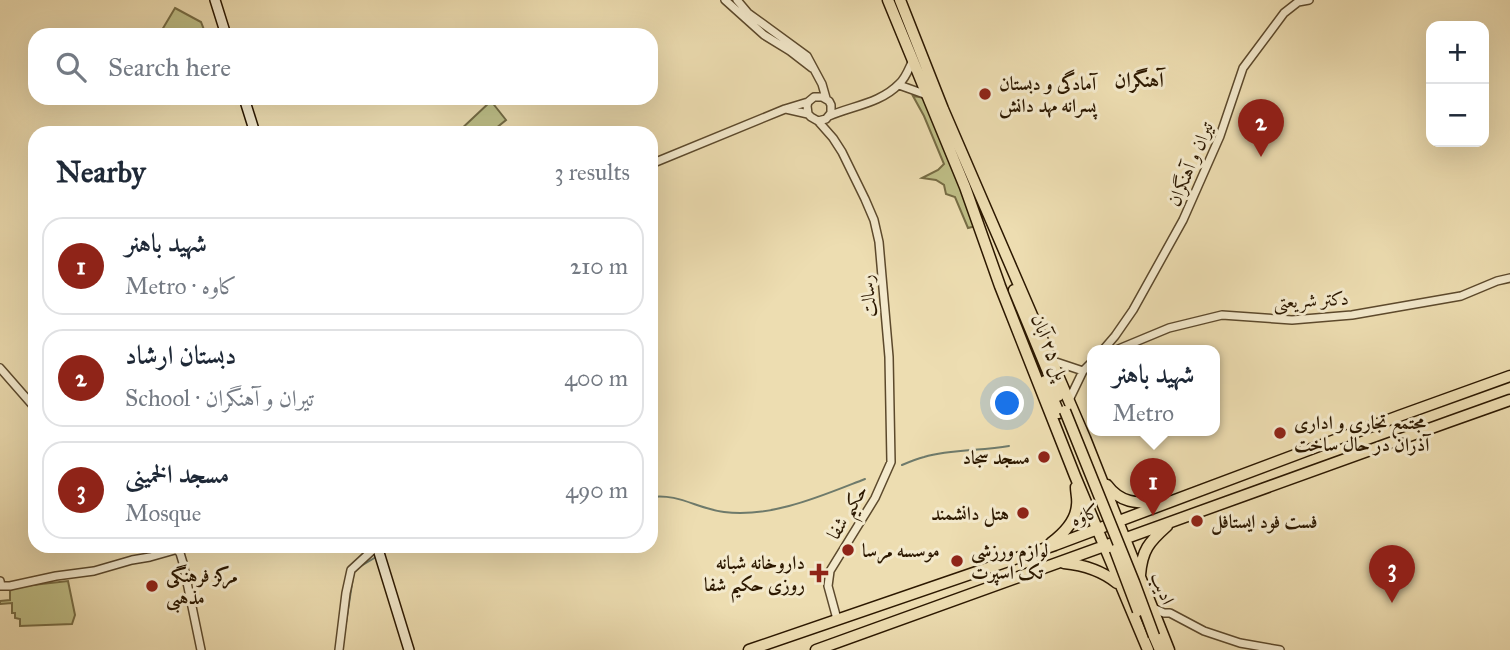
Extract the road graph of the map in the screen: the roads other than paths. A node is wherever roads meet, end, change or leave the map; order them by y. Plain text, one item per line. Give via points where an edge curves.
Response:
1 (215, 0) edge
2 (725, 0) edge
3 (737, 0) edge
4 (888, 0) edge
5 (900, 0) edge
6 (1309, 0) edge
7 (224, 28) edge
8 (913, 60) junction
9 (813, 68) junction
10 (822, 84) junction
11 (899, 85) junction
12 (927, 95) junction
13 (811, 100) junction
14 (828, 101) junction
15 (246, 105) edge
16 (847, 108) junction
17 (785, 109) junction
18 (808, 114) junction
19 (824, 118) junction
20 (253, 126) edge
21 (658, 161) edge
22 (965, 187) junction
23 (982, 201) junction
24 (1510, 278) edge
25 (1107, 345) edge
26 (1128, 345) edge
27 (1053, 361) junction
28 (1087, 366) edge
29 (0, 368) edge
30 (1083, 370) junction
31 (1510, 376) edge
32 (28, 400) edge
33 (1069, 400) junction
34 (1510, 400) edge
35 (1085, 438) junction
36 (1066, 451) junction
37 (891, 462) joint
38 (1100, 475) junction
39 (1075, 476) junction
40 (1193, 494) junction
41 (1166, 503) junction
42 (1199, 512) junction
43 (1118, 521) junction
44 (1173, 522) junction
45 (1097, 529) junction
46 (1125, 539) junction
47 (1055, 545) junction
48 (1104, 547) junction
49 (1038, 551) junction
50 (162, 553) edge
51 (178, 553) edge
52 (369, 553) edge
53 (379, 553) edge
54 (1018, 558) junction
55 (1060, 562) junction
56 (1024, 575) junction
57 (1140, 579) junction
58 (0, 581) edge
59 (1121, 587) junction
60 (1152, 608) junction
61 (1170, 613) junction
62 (1136, 618) junction
63 (837, 620) junction
64 (1161, 630) junction
65 (775, 645) edge
66 (846, 645) edge
67 (752, 649) edge
68 (201, 650) edge
69 (339, 650) edge
70 (409, 650) edge
71 (816, 650) edge
72 (1148, 650) edge
73 (1154, 650) edge
74 (1160, 650) edge
75 (1169, 650) edge
76 (1280, 650) edge

1 - 7 main road
2 - 9 street via 764,36
3 - 9 street via 807,56
4 - 8 main road
5 - 23 main road
6 - 25 street, تیران و آهنگران via 1284,13 1243,68 1220,136 1183,220 1133,310
8 - 11 street
8 - 12 main road
9 - 10 street
10 - 13 street
10 - 14 street
11 - 12 street
11 - 16 street via 879,98
12 - 22 main road
13 - 14 street
13 - 17 street
13 - 18 street
14 - 16 street
14 - 19 street via 831,108
15 - 20 main road
16 - 19 street
17 - 18 street
17 - 21 street
18 - 19 street
19 - 37 street, رسالت via 866,199 879,242 889,357
22 - 36 main road, ادیب
22 - 73 main road, پل ۲۵ آبان, bridge
23 - 27 main road, ادیب
23 - 74 main road, پل ۲۵ آبان, bridge
24 - 26 street, دکتر شریعتی via 1461,296 1352,314 1292,320 1222,315 1169,328
27 - 30 street
27 - 33 main road, ادیب
28 - 30 street
29 - 32 street
30 - 33 street
31 - 40 main road, کاوه
33 - 35 main road, ادیب
34 - 42 main road, کاوه
35 - 36 main road via 1078,454
35 - 38 main road, ادیب
36 - 39 main road, ادیب
37 - 63 street, حکیم شفا via 875,498 830,570 828,586
38 - 41 main road via 1122,499
38 - 43 main road, ادیب
39 - 45 main road, ادیب
39 - 49 main road via 1073,519 1058,538
40 - 41 main road, کاوه
40 - 42 main road via 1190,506
41 - 43 main road, کاوه
42 - 44 main road, کاوه
43 - 45 main road, کاوه
43 - 46 main road, ادیب
44 - 46 main road, کاوه
44 - 57 main road via 1147,545
45 - 47 main road, کاوه
45 - 48 main road, ادیب
46 - 48 main road, کاوه
46 - 57 main road, ادیب
47 - 49 main road, کاوه
47 - 55 main road via 1062,550
48 - 55 main road, کاوه
48 - 59 main road, ادیب
49 - 54 main road, کاوه
50 - 58 street via 10,586 1,586
51 - 68 street
52 - 69 street via 351,570
53 - 70 main road
54 - 56 main road via 1016,568
54 - 63 main road, کاوه
55 - 56 main road, کاوه
55 - 59 main road via 1083,565
56 - 66 main road, کاوه
57 - 60 main road, ادیب
59 - 62 main road, ادیب
60 - 61 street
60 - 62 main road via 1141,604
60 - 64 main road, ادیب
61 - 64 street
61 - 76 street via 1204,631
62 - 72 main road, ادیب
63 - 65 main road, کاوه
64 - 75 main road, ادیب
65 - 67 main road, کاوه
66 - 71 main road, کاوه

